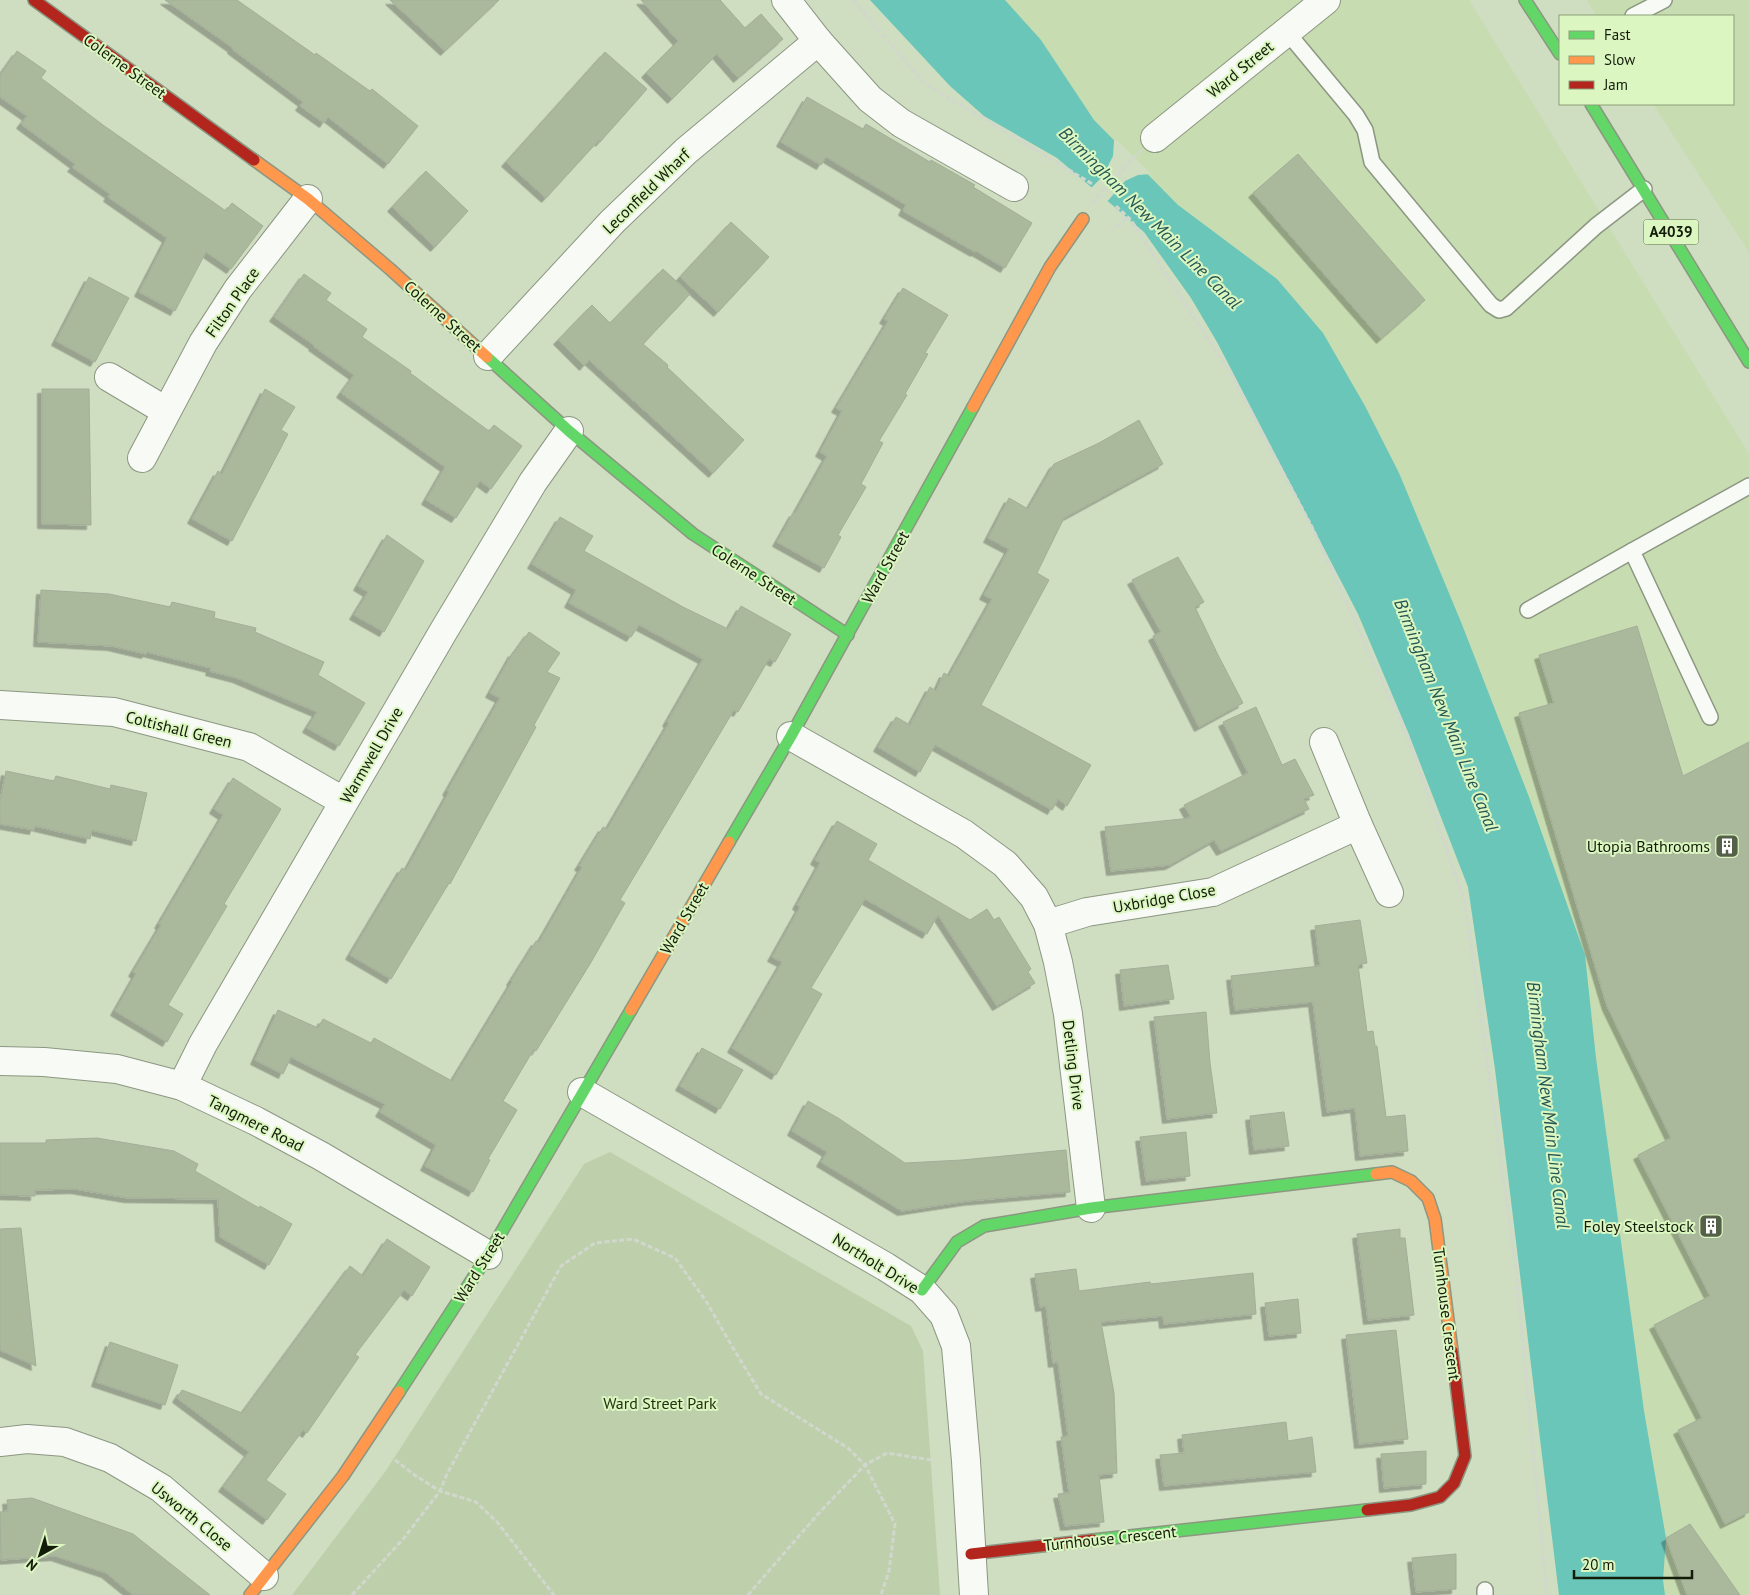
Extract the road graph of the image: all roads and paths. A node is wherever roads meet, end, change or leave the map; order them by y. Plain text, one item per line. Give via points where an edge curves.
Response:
1 (34, 0) edge
2 (786, 0) edge
3 (1326, 0) edge
4 (1525, 0) edge
5 (1664, 0) edge
6 (1635, 15) edge
7 (1287, 32) junction
8 (818, 41) junction
9 (1559, 52) edge
10 (1592, 105) edge
11 (1148, 144) joint
12 (1014, 187) dead end
13 (1644, 189) junction
14 (308, 199) junction
15 (1092, 203) dead end
16 (1083, 219) dead end
17 (488, 356) junction
18 (1749, 362) edge
19 (109, 377) dead end
20 (166, 411) junction
21 (569, 431) junction
22 (142, 458) dead end
23 (1749, 486) edge
24 (1632, 551) junction
25 (1528, 610) dead end
26 (848, 635) junction
27 (0, 705) edge
28 (1710, 717) dead end
29 (791, 736) junction
30 (1324, 742) dead end
31 (344, 802) junction
32 (1358, 825) junction
33 (1389, 893) dead end
34 (1048, 924) junction
35 (0, 1061) edge
36 (182, 1086) junction
37 (582, 1092) junction
38 (1091, 1208) junction
39 (488, 1255) junction
40 (922, 1290) junction
41 (369, 1439) junction
42 (0, 1442) edge
43 (966, 1461) junction
44 (865, 1465) junction
45 (440, 1491) junction
46 (971, 1554) junction
47 (257, 1586) edge
48 (352, 1595) edge
49 (554, 1595) edge
50 (748, 1595) edge
51 (880, 1595) edge
52 (974, 1595) edge

1 - 14 street, Colerne Street
2 - 8 street
3 - 7 street, Ward Street
4 - 9 street
5 - 6 lane
7 - 11 street, Ward Street
7 - 13 lane via 1356,115 1365,130 1372,162 1491,305 1499,310 1506,308 1596,226
8 - 12 street via 870,98 901,123
8 - 17 street, Leconfield Wharf via 686,151 612,222
10 - 13 street, A4039
11 - 15 path, bridge
13 - 18 street, A4039
14 - 17 street, Colerne Street
14 - 20 street, Filton Place via 238,289 203,343
16 - 26 street, Ward Street via 1045,274
17 - 21 street, Colerne Street
19 - 20 street
20 - 22 street, Filton Place
21 - 26 street, Colerne Street via 693,534
21 - 31 street, Warmwell Drive via 533,482
23 - 24 lane
24 - 25 lane
24 - 28 lane
26 - 29 street, Ward Street
27 - 31 street, Coltishall Green via 114,712 249,747
29 - 34 street, Detling Drive via 964,834 1005,864 1034,897
29 - 37 street, Ward Street
30 - 32 street
31 - 36 street, Warmwell Drive via 203,1044
32 - 33 street
32 - 34 street, Uxbridge Close via 1213,892 1087,912
34 - 38 street, Detling Drive via 1068,1014
35 - 36 street, Tangmere Road via 117,1069
36 - 39 street, Tangmere Road via 313,1152
37 - 39 street, Ward Street
37 - 40 street, Northolt Drive
38 - 40 street, Turnhouse Crescent via 984,1226 957,1242
38 - 46 street, Turnhouse Crescent via 1392,1172 1411,1181 1428,1198 1435,1219 1464,1456 1454,1483 1440,1497 1411,1505
39 - 41 street, Ward Street
40 - 43 street, Northolt Drive via 944,1315 956,1346
41 - 45 path
41 - 47 street, Ward Street
42 - 47 street, Usworth Close via 27,1438 65,1442 110,1458 161,1488
43 - 44 path via 929,1460 886,1453
43 - 46 street, Northolt Drive
44 - 45 path via 848,1448 761,1394 706,1301 675,1258 632,1239 595,1243 561,1266
44 - 50 path
44 - 51 path via 896,1524 889,1571
45 - 48 path via 404,1538
45 - 49 path via 476,1502 497,1522
46 - 52 street, Northolt Drive

